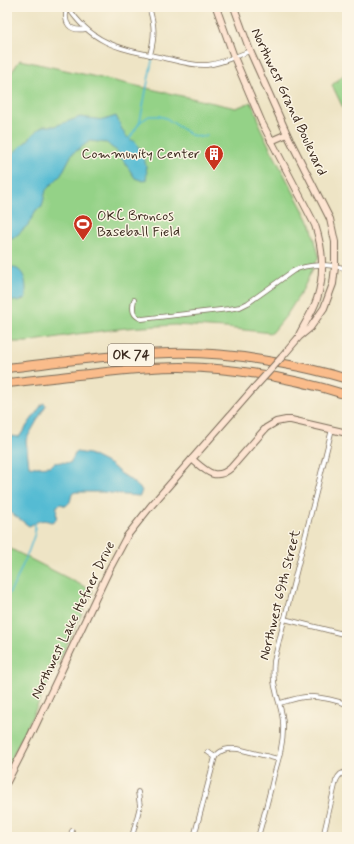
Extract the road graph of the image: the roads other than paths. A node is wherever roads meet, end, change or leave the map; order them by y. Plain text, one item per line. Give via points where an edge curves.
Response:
1 (68, 7) edge
2 (149, 7) edge
3 (216, 7) edge
4 (234, 7) edge
5 (86, 29) junction
6 (250, 51) junction
7 (150, 55) junction
8 (234, 57) junction
9 (287, 134) junction
10 (271, 141) junction
11 (322, 266) junction
12 (335, 267) junction
13 (347, 269) edge
14 (134, 300) dead end
15 (297, 339) junction
16 (7, 368) edge
17 (347, 379) edge
18 (7, 383) edge
19 (347, 395) edge
20 (332, 429) junction
21 (347, 433) edge
22 (192, 459) junction
23 (284, 619) junction
24 (347, 636) edge
25 (280, 703) junction
26 (347, 704) edge
27 (208, 752) dead end
28 (215, 757) junction
29 (278, 759) junction
30 (347, 772) edge
31 (7, 782) edge
32 (138, 792) dead end
33 (72, 831) dead end
34 (70, 837) edge
35 (132, 837) edge
36 (194, 837) edge
37 (258, 837) edge
38 (323, 837) edge

1 - 5 street
1 - 5 street via 66,19 69,26 76,30
2 - 7 street via 154,36
3 - 8 street, Northwest Grand Boulevard
4 - 6 street, Northwest Grand Boulevard
5 - 7 street via 112,46
6 - 8 street
6 - 9 street, Northwest Grand Boulevard
7 - 8 street via 207,66
8 - 10 street, Northwest Grand Boulevard
9 - 10 street
9 - 12 street, Northwest Grand Boulevard via 330,219 335,242
10 - 11 street, Northwest Grand Boulevard via 314,225
11 - 12 street
11 - 14 street via 300,267 248,303 235,308 142,319 134,314
11 - 15 street, Northwest Grand Boulevard via 316,299
12 - 13 street
12 - 15 street, Northwest Grand Boulevard via 333,284 324,308 310,328
15 - 22 street, Northwest Grand Boulevard, bridge
16 - 17 highway, OK 74 via 128,355 206,353 256,358
18 - 19 highway, OK 74 via 151,368 205,368 284,378
20 - 21 street
20 - 22 street via 291,420 276,422 266,428 231,468 221,474 210,473
20 - 23 street, Northwest 69th Street
22 - 31 street, Northwest Lake Hefner Drive via 142,516 123,544
23 - 24 street
23 - 25 street, Northwest 69th Street via 273,673
25 - 26 street via 313,697
25 - 29 street, Northwest 69th Street via 283,724
27 - 28 street
28 - 29 street via 226,749 238,748
28 - 36 street
29 - 37 street, Northwest 69th Street
30 - 38 street via 337,778
32 - 35 street via 140,806
33 - 34 street

